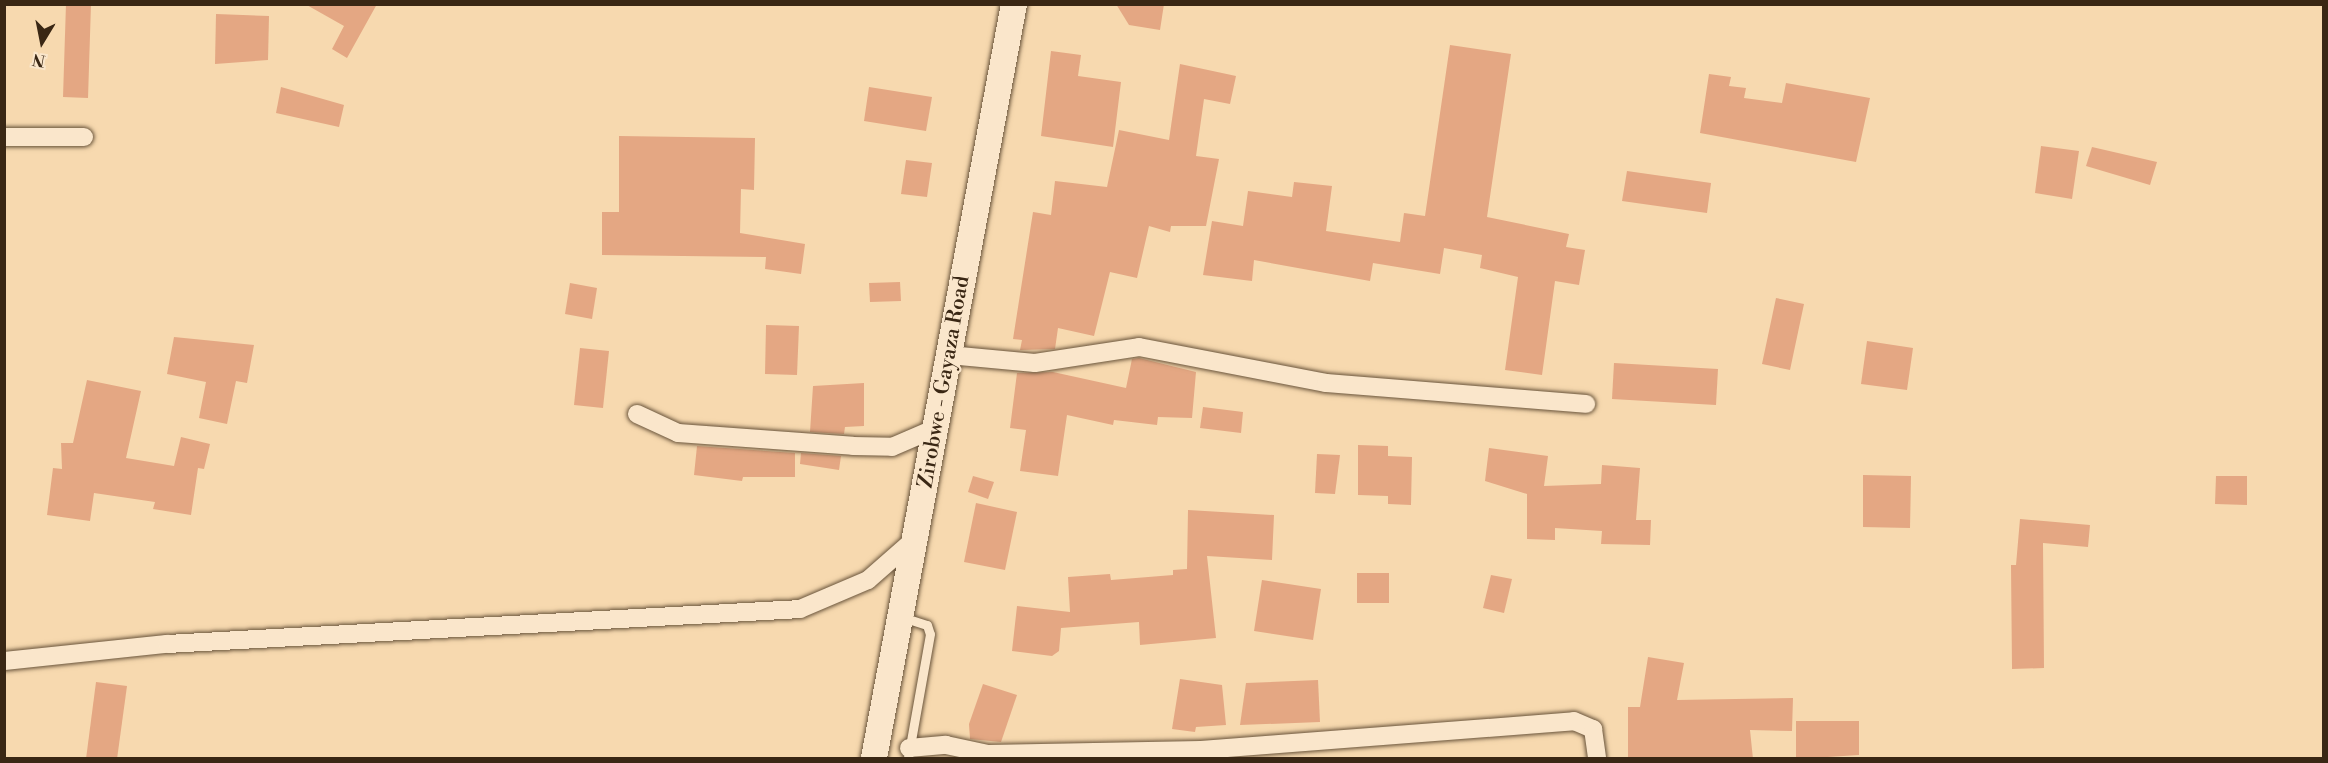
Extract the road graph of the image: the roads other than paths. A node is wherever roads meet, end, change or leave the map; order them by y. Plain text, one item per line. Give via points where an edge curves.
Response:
1 (1014, 4) edge
2 (4, 137) edge
3 (84, 137) dead end
4 (949, 355) junction
5 (1586, 404) dead end
6 (637, 414) dead end
7 (936, 428) junction
8 (916, 538) junction
9 (901, 617) junction
10 (4, 661) edge
11 (908, 753) edge
12 (874, 759) edge
13 (1597, 759) edge

1 - 4 street, Zirobwe - Gayaza Road
2 - 3 street
4 - 5 street via 1035,363 1139,347 1326,383
4 - 7 street, Zirobwe - Gayaza Road
6 - 7 street via 678,433 853,446 892,447
7 - 8 street, Zirobwe - Gayaza Road
8 - 9 street, Zirobwe - Gayaza Road
8 - 10 street via 868,580 800,609 167,644
9 - 11 lane via 927,625 930,634
9 - 12 street, Zirobwe - Gayaza Road
11 - 13 street via 946,745 988,754 1201,750 1574,721 1593,729

